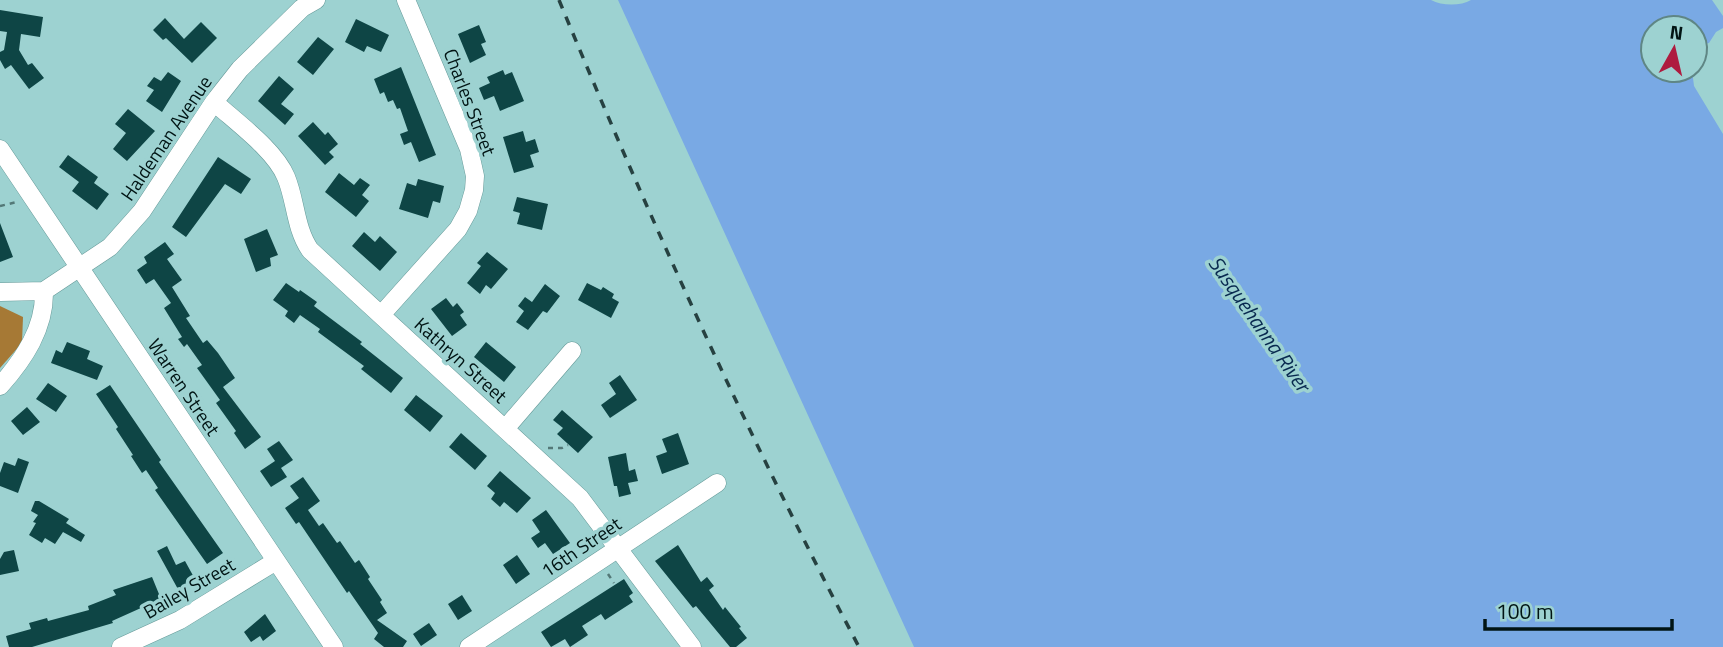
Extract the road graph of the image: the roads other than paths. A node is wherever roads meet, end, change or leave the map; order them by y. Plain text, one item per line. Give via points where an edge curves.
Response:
1 (316, 0) edge
2 (406, 0) edge
3 (214, 102) junction
4 (0, 149) edge
5 (79, 268) junction
6 (44, 291) junction
7 (0, 292) edge
8 (380, 315) junction
9 (572, 351) dead end
10 (0, 386) edge
11 (505, 429) junction
12 (717, 483) dead end
13 (617, 549) junction
14 (276, 561) junction
15 (121, 647) edge
16 (334, 647) edge
17 (469, 647) edge
18 (692, 647) edge

1 - 3 street, Haldeman Avenue via 278,30
2 - 8 street, Charles Street via 469,149 474,190 458,229
3 - 5 street, Haldeman Avenue via 142,211 110,247
3 - 8 street, Kathryn Street via 282,169 310,250
4 - 5 street, Warren Street
5 - 6 street, Haldeman Avenue
5 - 14 street, Warren Street
6 - 7 street
6 - 10 street via 35,336
8 - 11 street, Kathryn Street
9 - 11 street
11 - 13 street, Kathryn Street via 580,498
12 - 13 street, 16th Street
13 - 17 street, 16th Street
13 - 18 street, Kathryn Street
14 - 15 street, Bailey Street via 180,620
14 - 16 street, Warren Street

